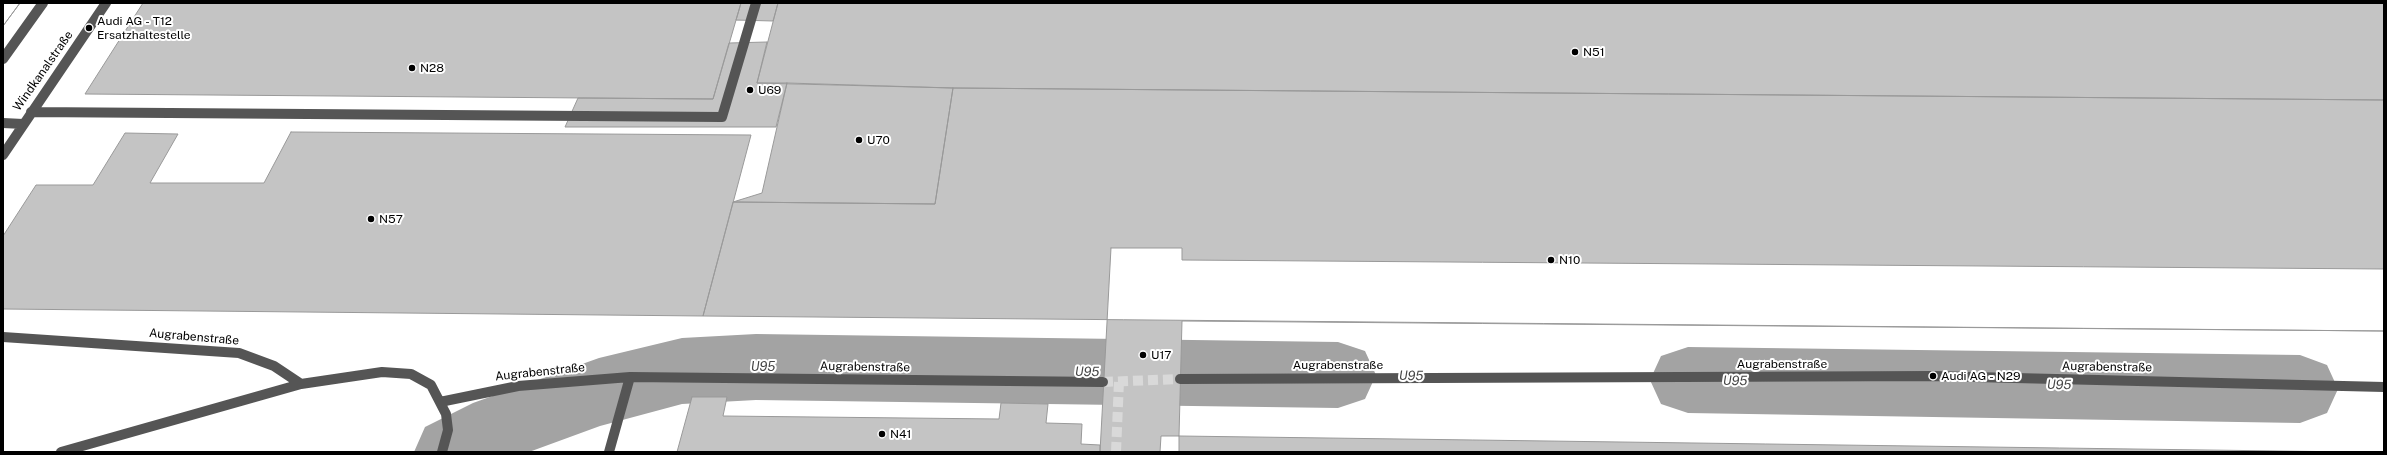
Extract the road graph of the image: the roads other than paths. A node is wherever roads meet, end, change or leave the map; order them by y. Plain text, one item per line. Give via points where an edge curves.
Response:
1 (43, 3) edge
2 (106, 3) edge
3 (756, 3) edge
4 (3, 59) edge
5 (31, 112) junction
6 (3, 123) edge
7 (23, 124) junction
8 (3, 155) edge
9 (3, 337) edge
10 (630, 378) junction
11 (1180, 379) tunnel mouth
12 (1103, 382) tunnel mouth
13 (301, 384) junction
14 (2384, 387) edge
15 (440, 402) junction
16 (61, 452) edge
17 (442, 452) edge
18 (609, 452) edge

1 - 4 lane
2 - 5 lane, Windkanalstraße
3 - 5 lane via 722,116
5 - 7 lane, Windkanalstraße
6 - 7 lane
7 - 8 lane, Windkanalstraße
9 - 13 lane, Augrabenstraße via 239,353 274,366
10 - 12 lane, Augrabenstraße
10 - 15 lane, Augrabenstraße via 518,386
10 - 18 lane
11 - 14 lane, Augrabenstraße via 1934,376
13 - 15 lane via 382,372 411,374 432,385
13 - 16 lane
15 - 17 lane via 446,414 448,430

